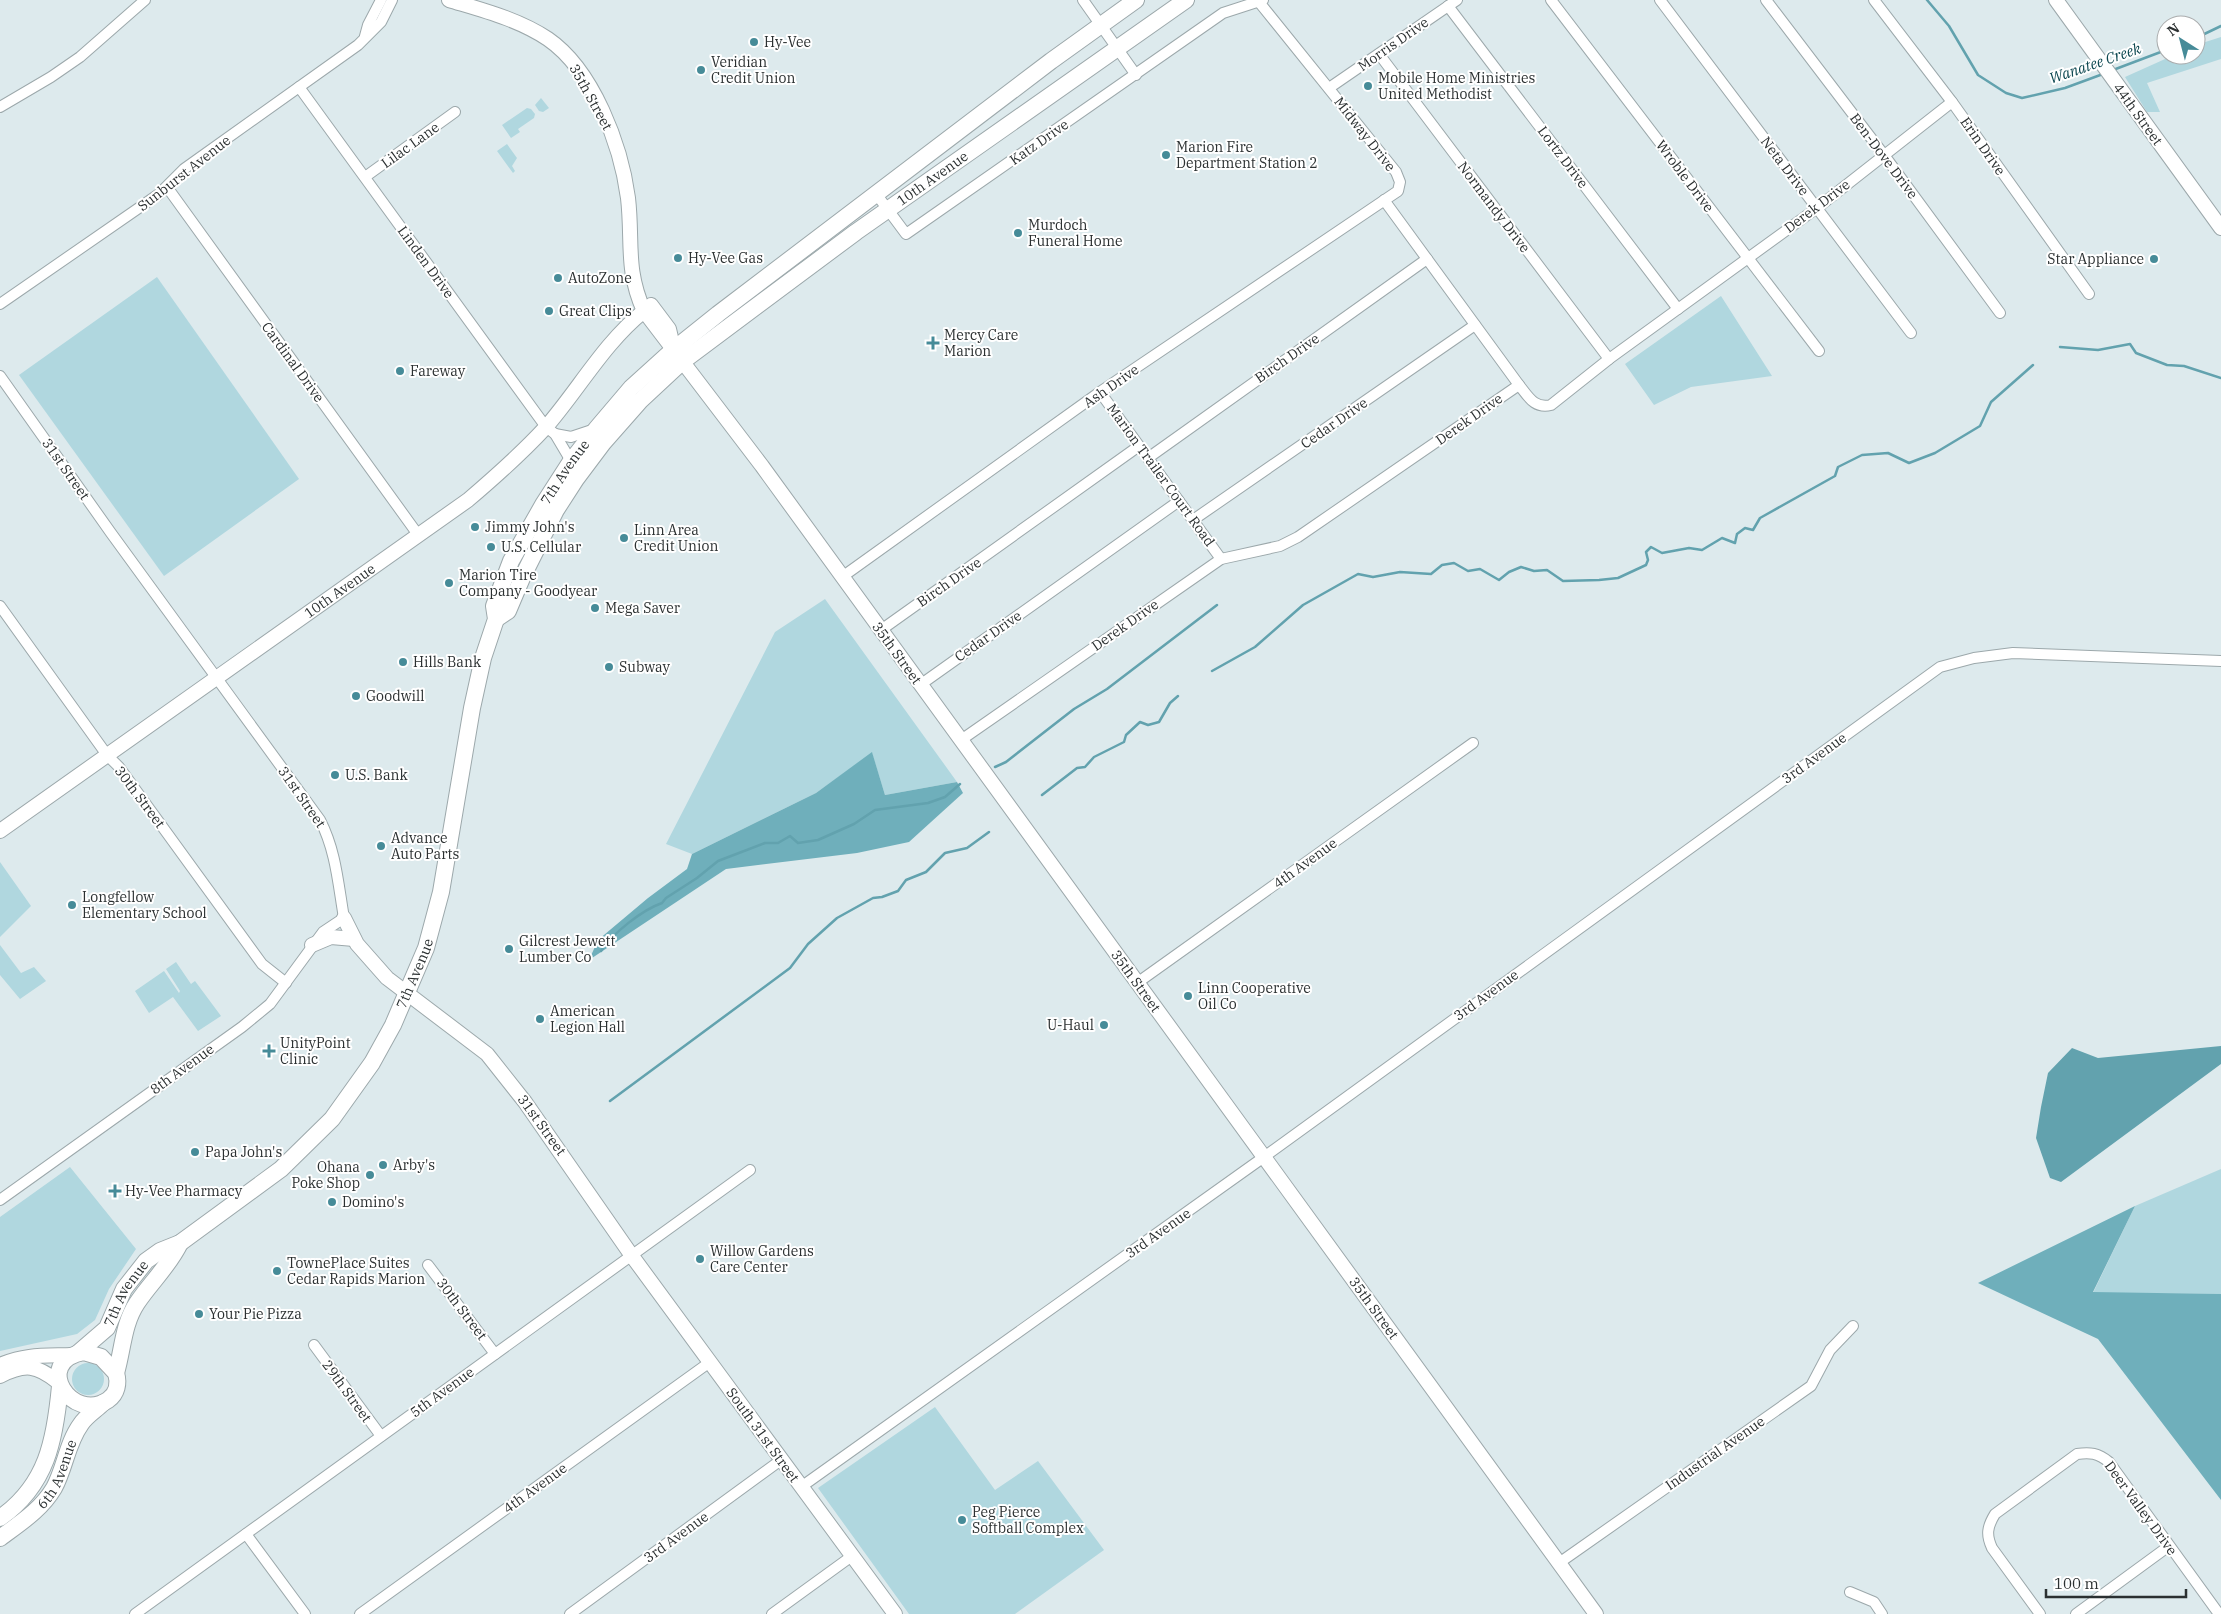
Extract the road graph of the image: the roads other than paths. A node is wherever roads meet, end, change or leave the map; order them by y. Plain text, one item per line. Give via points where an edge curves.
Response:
1 (145, 0) edge
2 (381, 0) edge
3 (392, 0) edge
4 (449, 0) edge
5 (1083, 0) edge
6 (1136, 0) edge
7 (1186, 0) edge
8 (1551, 0) edge
9 (1660, 0) edge
10 (1766, 0) edge
11 (1874, 0) edge
12 (2056, 0) edge
13 (1261, 1) edge
14 (1452, 3) edge
15 (1100, 26) junction
16 (365, 37) junction
17 (1117, 48) junction
18 (1379, 54) junction
19 (1136, 75) junction
20 (300, 87) junction
21 (1329, 88) junction
22 (1952, 102) junction
23 (0, 108) edge
24 (455, 112) dead end
25 (1884, 155) junction
26 (365, 177) junction
27 (167, 187) junction
28 (877, 195) junction
29 (1384, 200) junction
30 (1817, 208) junction
31 (888, 209) junction
32 (2221, 228) edge
33 (1748, 258) junction
34 (1427, 259) junction
35 (631, 270) junction
36 (2089, 294) dead end
37 (0, 304) edge
38 (1678, 309) junction
39 (644, 310) junction
40 (2000, 313) dead end
41 (1475, 325) junction
42 (1911, 333) dead end
43 (1819, 351) dead end
44 (678, 355) junction
45 (1609, 360) junction
46 (0, 376) edge
47 (1519, 385) junction
48 (3, 387) edge
49 (1100, 392) junction
50 (597, 428) junction
51 (550, 430) junction
52 (1139, 446) junction
53 (1148, 458) junction
54 (571, 461) junction
55 (1179, 501) junction
56 (1193, 520) junction
57 (418, 536) junction
58 (1221, 558) junction
59 (842, 577) junction
60 (0, 606) edge
61 (496, 618) junction
62 (880, 630) junction
63 (2221, 661) edge
64 (218, 678) junction
65 (920, 684) junction
66 (960, 740) junction
67 (1474, 743) dead end
68 (107, 755) junction
69 (0, 831) edge
70 (344, 918) junction
71 (354, 938) junction
72 (312, 945) junction
73 (286, 983) junction
74 (1137, 983) junction
75 (407, 993) junction
76 (1264, 1157) junction
77 (750, 1170) dead end
78 (0, 1200) edge
79 (180, 1243) junction
80 (632, 1256) junction
81 (428, 1265) dead end
82 (1853, 1326) dead end
83 (314, 1345) dead end
84 (75, 1354) junction
85 (495, 1354) junction
86 (710, 1362) junction
87 (0, 1364) edge
88 (116, 1372) junction
89 (0, 1376) edge
90 (59, 1384) junction
91 (103, 1403) junction
92 (381, 1436) junction
93 (781, 1460) junction
94 (801, 1487) junction
95 (0, 1518) edge
96 (246, 1534) junction
97 (0, 1538) edge
98 (2168, 1546) junction
99 (852, 1556) junction
100 (1559, 1563) junction
101 (1850, 1592) dead end
102 (141, 1612) edge
103 (305, 1614) edge
104 (360, 1614) edge
105 (570, 1614) edge
106 (772, 1614) edge
107 (895, 1614) edge
108 (1596, 1614) edge
109 (1882, 1614) edge
110 (2040, 1614) edge
111 (2076, 1614) edge
112 (2219, 1614) edge

1 - 23 street via 80,57
2 - 16 street, Sunburst Avenue
3 - 16 street, Sunburst Avenue via 381,22
4 - 35 street, 35th Street via 530,28 565,53 580,71 608,124 622,163 628,200
5 - 15 street
6 - 15 main road, 10th Avenue
7 - 17 main road, 10th Avenue
8 - 33 street, Wroble Drive
9 - 30 street, Neta Drive
10 - 25 street, Ben-Dove Drive
11 - 22 street, Erin Drive
12 - 32 street, 44th Street
13 - 19 street, Midway Drive via 1224,13
13 - 21 street, Midway Drive
14 - 18 street, Morris Drive
14 - 38 street, Lortz Drive
15 - 17 street
15 - 28 main road, 10th Avenue
16 - 20 street, Sunburst Avenue
17 - 19 street
17 - 31 main road, 10th Avenue
18 - 21 street, Morris Drive
18 - 45 street, Normandy Drive
19 - 31 street, Katz Drive via 906,234
20 - 26 street, Linden Drive
20 - 27 street, Sunburst Avenue via 184,169
21 - 29 street, Midway Drive via 1396,172 1400,182 1398,191
22 - 25 street, Derek Drive
22 - 36 street, Erin Drive
24 - 26 street, Lilac Lane
25 - 30 street, Derek Drive
25 - 40 street, Ben-Dove Drive
26 - 51 street, Linden Drive
27 - 37 street, Sunburst Avenue
27 - 57 street, Cardinal Drive
28 - 31 street, Katz Drive
28 - 44 main road, 10th Avenue
29 - 34 street
29 - 49 street, Ash Drive
30 - 33 street, Derek Drive
30 - 42 street, Neta Drive
31 - 44 main road, 10th Avenue
33 - 38 street, Derek Drive
33 - 43 street, Wroble Drive
34 - 41 street
34 - 53 street, Birch Drive
35 - 39 street, 35th Street via 635,291
35 - 44 street, 35th Street via 669,329
38 - 45 street, Derek Drive
39 - 44 street, 35th Street
39 - 51 street, 10th Avenue via 607,347
41 - 47 street
41 - 56 street, Cedar Drive
44 - 50 main road, 7th Avenue via 631,388
44 - 59 street, 35th Street
44 - 61 main road, 7th Avenue via 576,478 556,510 508,611
45 - 47 street, Derek Drive via 1543,407 1535,405
46 - 48 street, 31st Street
47 - 58 street, Derek Drive via 1298,537 1280,546
48 - 64 street, 31st Street
49 - 52 street, Marion Trailer Court Road
49 - 59 street, Ash Drive
50 - 51 street via 571,436
50 - 54 main road, 7th Avenue
51 - 54 street, Linden Drive
51 - 57 street, 10th Avenue via 468,500
52 - 53 street, Marion Trailer Court Road
52 - 62 street, Birch Drive
53 - 55 street, Marion Trailer Court Road
54 - 61 main road, 7th Avenue via 512,561 494,606
55 - 56 street, Marion Trailer Court Road
55 - 65 street, Cedar Drive
56 - 58 street, Marion Trailer Court Road
57 - 64 street, 10th Avenue
58 - 66 street, Derek Drive
59 - 62 street, 35th Street
60 - 68 street, 30th Street
61 - 75 main road, 7th Avenue via 472,708 441,892 426,948
62 - 65 street, 35th Street
63 - 76 street, 3rd Avenue via 2013,653 1940,667
64 - 68 street, 10th Avenue
64 - 70 street, 31st Street via 328,835 336,860
65 - 66 street, 35th Street
66 - 74 street, 35th Street
67 - 74 street, 4th Avenue
68 - 69 street, 10th Avenue
68 - 73 street, 30th Street via 262,964
70 - 71 street, 31st Street
70 - 72 street, 8th Avenue via 323,932
71 - 72 street via 331,937
71 - 75 street, 31st Street via 387,978
72 - 73 street, 8th Avenue
73 - 78 street, 8th Avenue via 270,1004 242,1027
74 - 76 street, 35th Street
75 - 79 main road, 7th Avenue via 372,1063 332,1119 276,1174
75 - 80 street, 31st Street via 487,1054 526,1102
76 - 94 street, 3rd Avenue
76 - 100 street, 35th Street
77 - 80 street, 5th Avenue
79 - 84 main road, 7th Avenue via 146,1261 124,1288 107,1328
79 - 88 main road, 7th Avenue via 136,1304 126,1329
80 - 85 street, 5th Avenue
80 - 86 street, South 31st Street
81 - 85 street, 30th Street
82 - 100 street, Industrial Avenue via 1830,1350 1811,1386
83 - 92 street, 29th Street
84 - 87 street via 17,1357
84 - 88 main road via 84,1352 101,1357
84 - 90 main road via 65,1359 60,1367
85 - 92 street, 5th Avenue
86 - 93 street, South 31st Street
86 - 104 street, 4th Avenue
88 - 91 main road via 116,1389
89 - 90 street via 22,1367 32,1367 44,1371
90 - 91 main road via 72,1400 81,1405
90 - 95 main road, 6th Avenue via 57,1412 46,1463 26,1496
91 - 97 main road, 6th Avenue via 81,1423 58,1479 44,1502
92 - 96 street, 5th Avenue
93 - 94 street, South 31st Street
93 - 105 street, 3rd Avenue
94 - 99 street, South 31st Street
96 - 102 street, 5th Avenue
96 - 103 street
98 - 110 street, Deer Valley Drive via 2109,1462 2101,1455 2089,1452 2077,1454 1995,1514 1988,1525 1987,1538 1992,1548
98 - 111 street
98 - 112 street, Deer Valley Drive
99 - 106 street
99 - 107 street, South 31st Street
100 - 108 street, 35th Street
101 - 109 street via 1874,1602

